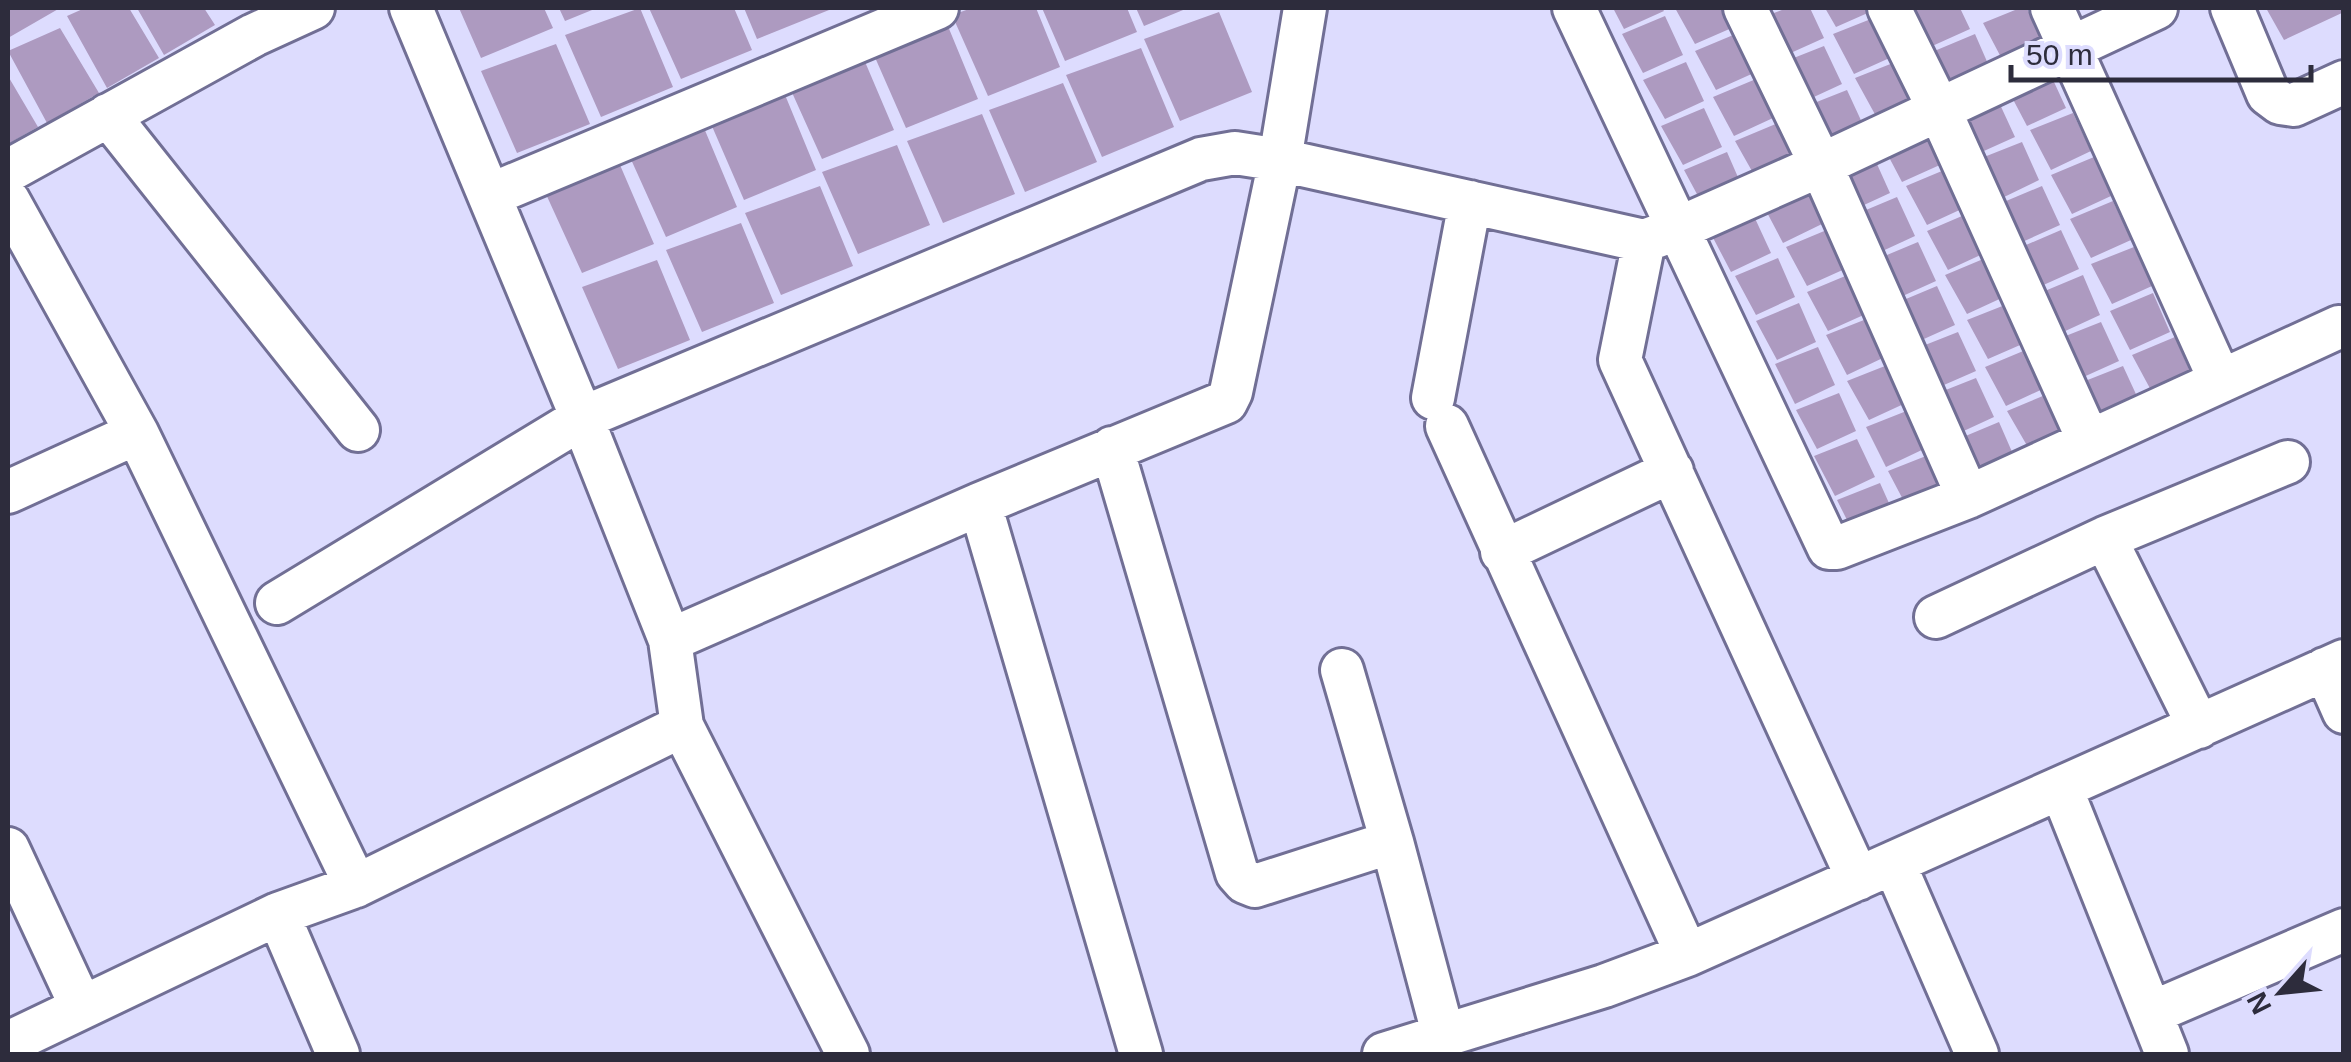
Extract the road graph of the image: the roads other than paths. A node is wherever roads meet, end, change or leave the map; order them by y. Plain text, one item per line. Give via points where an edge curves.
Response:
1 (313, 8) edge
2 (411, 8) edge
3 (937, 8) edge
4 (1304, 8) edge
5 (1574, 8) edge
6 (1746, 8) edge
7 (1889, 8) edge
8 (2052, 8) edge
9 (2156, 8) edge
10 (2232, 8) edge
11 (2072, 46) junction
12 (2344, 82) edge
13 (1938, 109) junction
14 (108, 115) junction
15 (1280, 160) junction
16 (1821, 165) junction
17 (8, 171) edge
18 (490, 195) junction
19 (8, 200) edge
20 (1470, 202) junction
21 (1660, 235) junction
22 (2339, 326) dead end
23 (2220, 380) junction
24 (582, 418) junction
25 (358, 430) dead end
26 (136, 433) junction
27 (2089, 441) junction
28 (1112, 448) junction
29 (2288, 462) dead end
30 (1672, 472) junction
31 (8, 492) edge
32 (1968, 497) junction
33 (980, 504) junction
34 (2105, 538) junction
35 (1502, 552) junction
36 (278, 603) dead end
37 (1936, 617) dead end
38 (670, 640) junction
39 (2334, 665) edge
40 (1342, 670) dead end
41 (2344, 712) edge
42 (682, 726) junction
43 (2199, 727) junction
44 (2060, 788) junction
45 (1392, 842) junction
46 (8, 850) edge
47 (1876, 871) junction
48 (356, 886) junction
49 (278, 914) junction
50 (2344, 930) edge
51 (1687, 955) junction
52 (81, 1006) junction
53 (2151, 1014) junction
54 (1444, 1037) junction
55 (8, 1042) edge
56 (1396, 1053) edge
57 (338, 1054) edge
58 (848, 1054) edge
59 (1141, 1054) edge
60 (1976, 1054) edge
61 (2167, 1054) edge

1 - 14 street
2 - 18 street
3 - 18 street
4 - 15 street
5 - 21 street
6 - 16 street
7 - 13 street
8 - 11 street
9 - 11 street
10 - 12 street via 2268,94 2280,103 2294,105
11 - 13 street
11 - 23 street
13 - 16 street
13 - 27 street
14 - 17 street
14 - 25 street
15 - 20 street
15 - 24 street via 1201,158
15 - 28 street via 1226,402
16 - 21 street
16 - 32 street
18 - 24 street
19 - 26 street
20 - 21 street
20 - 35 street via 1440,412
21 - 30 street via 1620,360
21 - 32 street via 1829,548
22 - 23 street
23 - 27 street
24 - 36 street
24 - 38 street
26 - 31 street
26 - 48 street
27 - 32 street
28 - 33 street
28 - 45 street via 1237,873 1254,886
29 - 34 street
30 - 35 street
30 - 47 street
33 - 38 street
33 - 59 street
34 - 37 street
34 - 43 street
35 - 51 street
38 - 42 street
39 - 41 street
39 - 43 street
40 - 45 street
42 - 48 street
42 - 58 street
43 - 44 street
44 - 47 street
44 - 53 street
45 - 54 street
46 - 52 street
47 - 51 street
47 - 60 street
48 - 49 street
49 - 52 street
49 - 57 street
50 - 53 street
51 - 54 street
52 - 55 street
53 - 61 street
54 - 56 street

